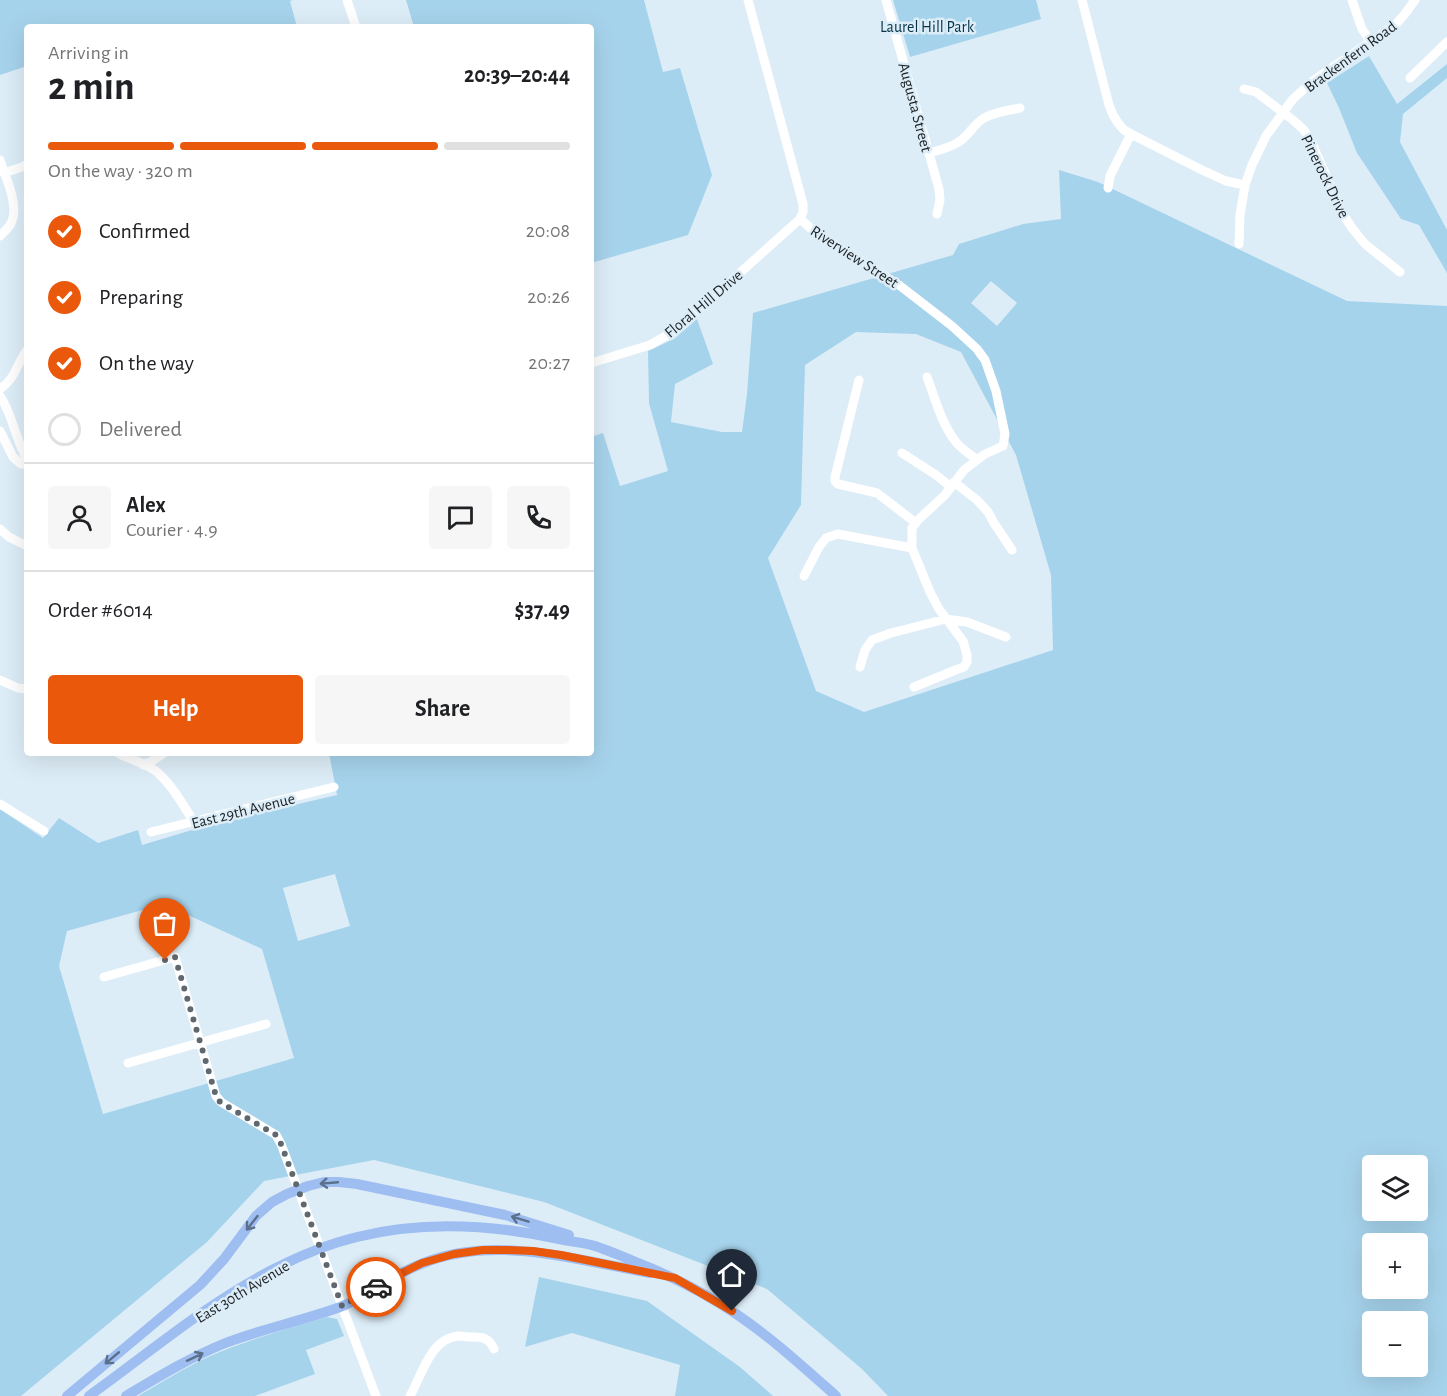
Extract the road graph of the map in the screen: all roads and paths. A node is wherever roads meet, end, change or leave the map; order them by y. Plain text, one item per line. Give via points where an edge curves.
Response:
1 (347, 0) edge
2 (748, 0) edge
3 (886, 0) edge
4 (1082, 0) edge
5 (1352, 0) edge
6 (1415, 0) edge
7 (355, 24) edge
8 (1371, 42) junction
9 (1447, 42) edge
10 (1410, 78) dead end
11 (1244, 88) dead end
12 (1020, 108) dead end
13 (1283, 113) junction
14 (1131, 134) junction
15 (929, 153) junction
16 (0, 160) edge
17 (24, 166) edge
18 (4, 173) junction
19 (1245, 185) junction
20 (1108, 188) dead end
21 (937, 214) dead end
22 (800, 219) junction
23 (0, 236) edge
24 (1239, 244) dead end
25 (1400, 272) dead end
26 (24, 354) edge
27 (594, 362) edge
28 (927, 377) dead end
29 (859, 380) dead end
30 (0, 389) edge
31 (0, 396) edge
32 (0, 431) edge
33 (24, 453) edge
34 (902, 453) dead end
35 (977, 460) junction
36 (24, 464) edge
37 (953, 485) junction
38 (916, 523) junction
39 (0, 529) edge
40 (24, 544) edge
41 (912, 548) junction
42 (1012, 550) dead end
43 (804, 576) dead end
44 (945, 619) junction
45 (1006, 637) dead end
46 (860, 667) dead end
47 (0, 680) edge
48 (914, 687) dead end
49 (24, 689) edge
50 (123, 756) edge
51 (160, 756) edge
52 (143, 765) junction
53 (334, 787) dead end
54 (0, 804) edge
55 (194, 822) junction
56 (44, 831) dead end
57 (151, 832) dead end
58 (104, 977) dead end
59 (266, 1024) dead end
60 (199, 1042) junction
61 (128, 1063) dead end
62 (298, 1189) junction
63 (595, 1246) junction
64 (675, 1278) junction
65 (342, 1306) junction
66 (494, 1349) dead end
67 (67, 1396) edge
68 (89, 1396) edge
69 (126, 1396) edge
70 (376, 1396) edge
71 (410, 1396) edge
72 (836, 1396) edge

1 - 7 street
2 - 22 street, Riverview Street via 802,204
3 - 15 street, Augusta Street
4 - 14 street via 1109,105 1118,123
5 - 8 street
6 - 8 street, Brackenfern Road via 1395,25
8 - 13 street, Brackenfern Road via 1314,81
9 - 10 street
11 - 13 street, Pinerock Drive via 1256,92
12 - 15 street via 983,119 961,141
13 - 19 street, Brackenfern Road via 1266,136
13 - 25 street, Pinerock Drive via 1311,141 1352,228 1365,244
14 - 19 street via 1226,181
14 - 20 street
15 - 21 street, Augusta Street via 939,189
16 - 18 street
17 - 18 street
18 - 23 street via 15,208 10,226
19 - 24 street, Brackenfern Road
22 - 27 street, Floral Hill Drive via 676,330 650,345
22 - 35 street, Riverview Street via 899,285 977,349 996,391 1005,434 1003,446
26 - 30 street via 13,378
28 - 35 street via 949,432
29 - 38 street via 835,481 877,493
31 - 33 street
32 - 36 street via 13,457
34 - 37 street
35 - 37 street
37 - 38 street
37 - 42 street via 988,512
38 - 41 street via 912,528
39 - 40 street
41 - 43 street via 838,534 826,538
41 - 44 street
44 - 45 street via 967,622
44 - 46 street via 873,640
44 - 48 street via 963,641 967,662 964,667
47 - 49 street
50 - 52 street
51 - 52 street
52 - 55 street via 167,784
53 - 55 street, East 29th Avenue
54 - 56 street
55 - 57 street, East 29th Avenue
58 - 60 street via 175,957
59 - 60 street
60 - 61 street
60 - 62 street via 220,1102 276,1135
63 -> 62 main road via 505,1215 357,1184 324,1182
62 - 65 street
62 -> 67 main road via 272,1202 256,1216 200,1285
63 - 64 main road, East 30th Avenue
63 - 68 main road, East 30th Avenue via 527,1232 421,1227 333,1244 263,1275 218,1302
64 - 65 main road via 561,1255 483,1250 422,1263
64 - 72 main road, East 30th Avenue via 746,1320
69 -> 65 main road via 224,1344
65 - 70 street
66 - 71 street via 485,1338 456,1336 440,1343

